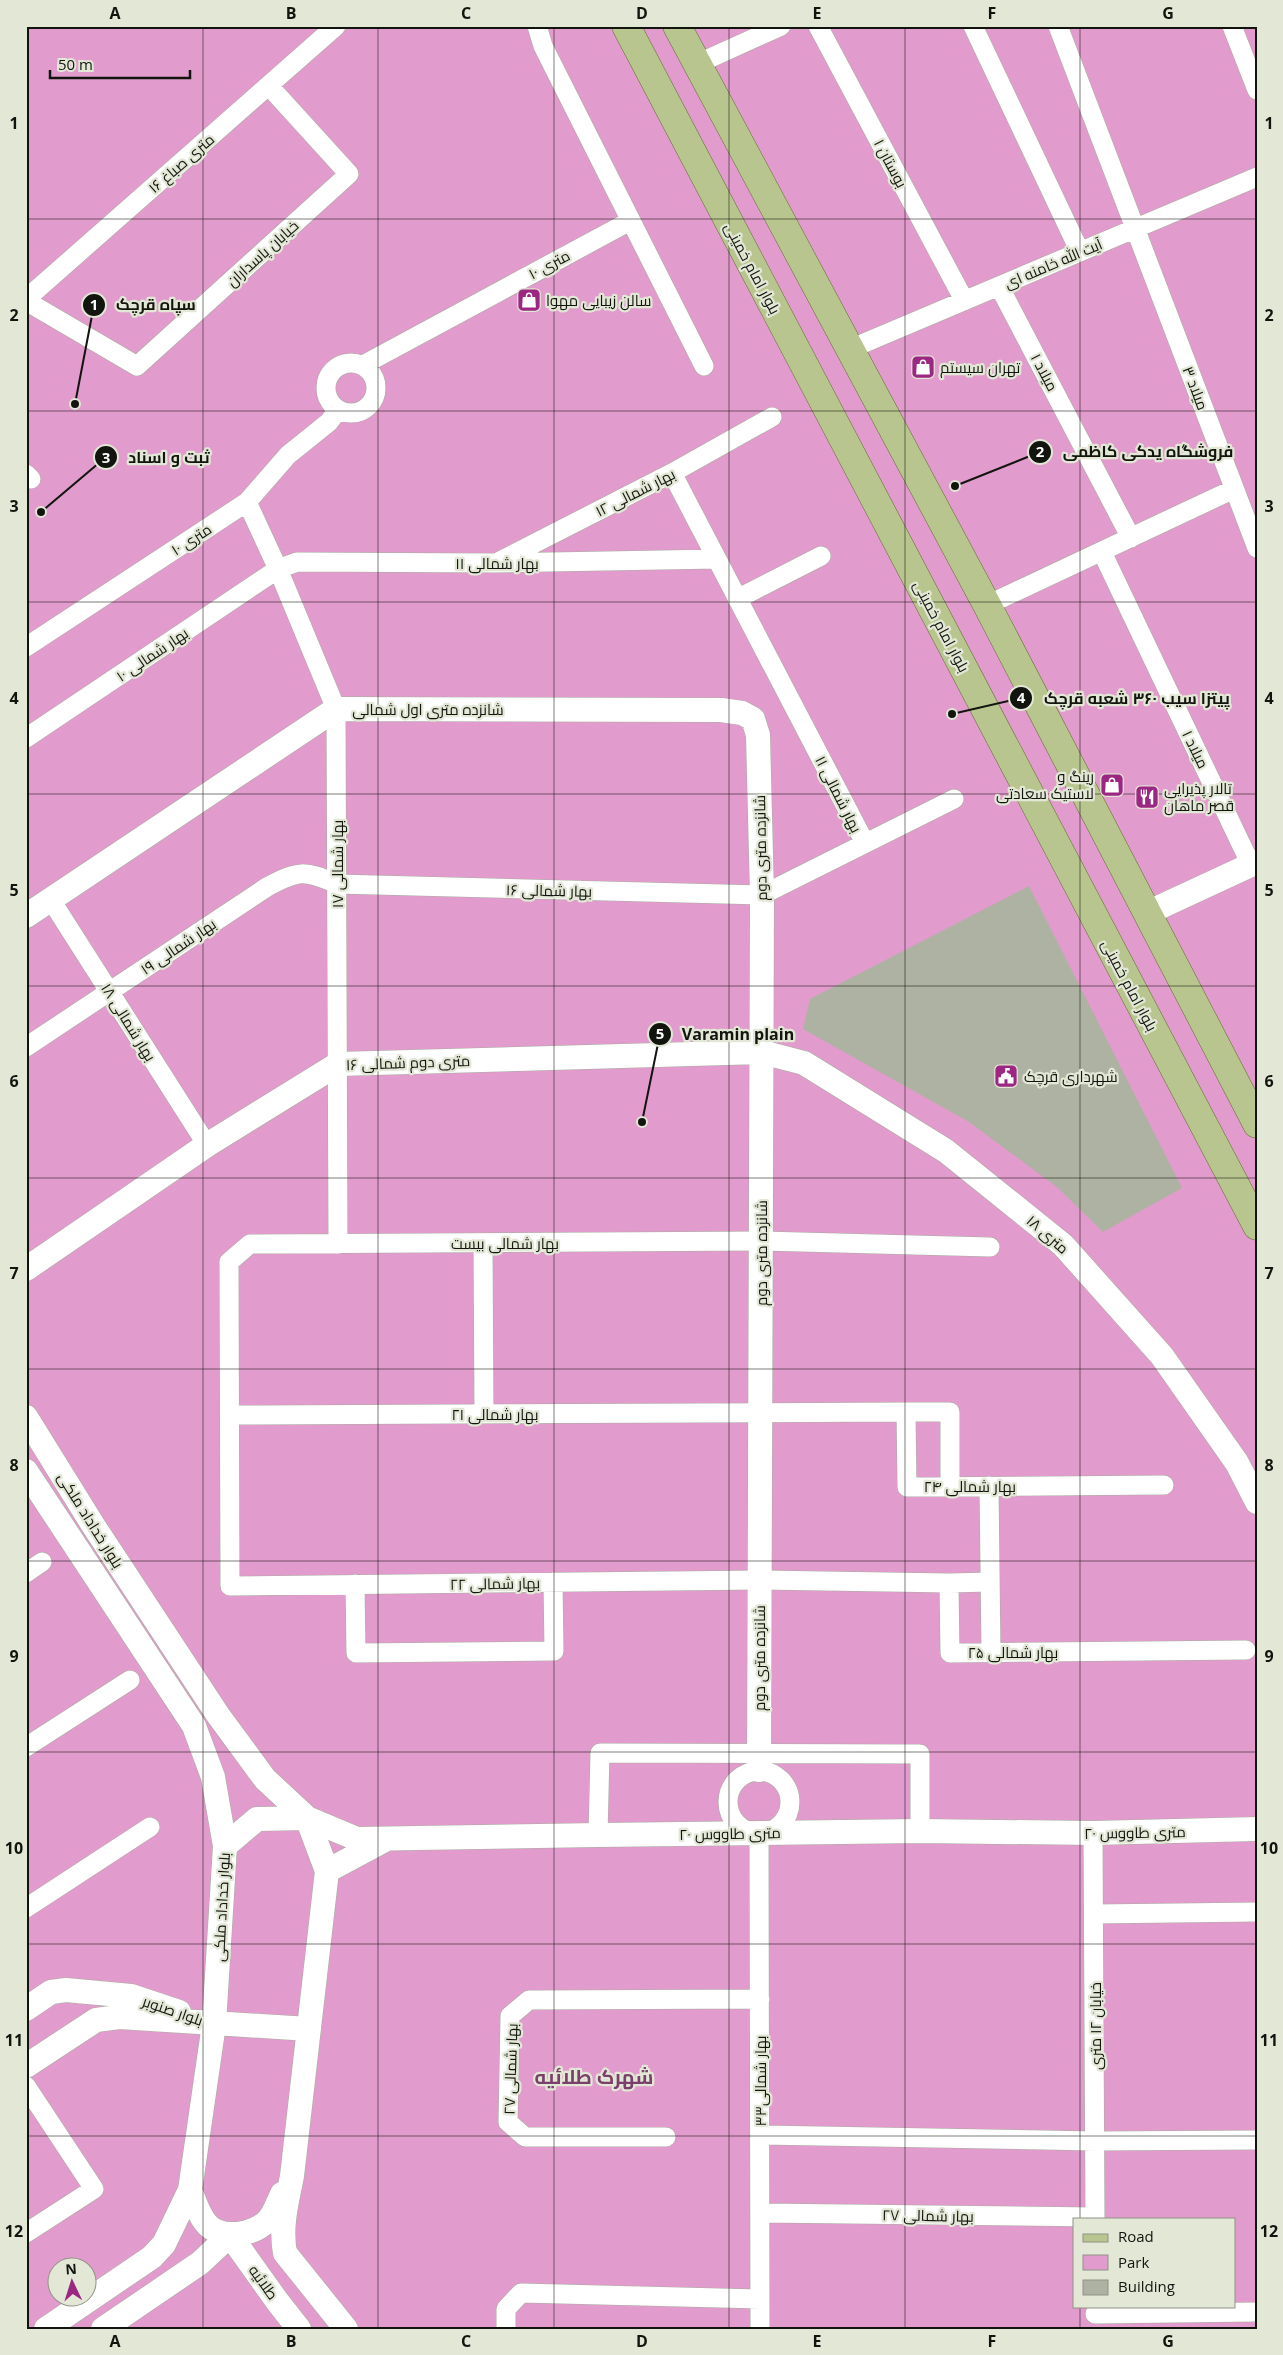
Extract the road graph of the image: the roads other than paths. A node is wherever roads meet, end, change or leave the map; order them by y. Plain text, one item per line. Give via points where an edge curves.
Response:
1 (336, 26) edge
2 (537, 26) edge
3 (626, 26) edge
4 (677, 26) edge
5 (781, 26) edge
6 (818, 26) edge
7 (973, 26) edge
8 (1058, 26) edge
9 (1232, 26) edge
10 (697, 64) junction
11 (269, 86) junction
12 (1257, 90) edge
13 (1257, 177) edge
14 (630, 221) junction
15 (1136, 228) junction
16 (1080, 252) junction
17 (1000, 286) junction
18 (26, 300) edge
19 (964, 300) junction
20 (850, 349) junction
21 (363, 365) junction
22 (704, 366) dead end
23 (338, 410) junction
24 (772, 417) dead end
25 (672, 473) junction
26 (1234, 489) junction
27 (247, 502) junction
28 (1131, 538) junction
29 (1257, 548) edge
30 (1102, 552) junction
31 (821, 556) dead end
32 (717, 559) junction
33 (495, 563) junction
34 (278, 569) junction
35 (737, 598) junction
36 (988, 605) junction
37 (26, 647) edge
38 (336, 709) junction
39 (758, 735) joint
40 (26, 738) edge
41 (954, 799) dead end
42 (865, 843) junction
43 (1254, 863) edge
44 (337, 884) junction
45 (762, 895) junction
46 (51, 900) junction
47 (1147, 913) junction
48 (26, 916) edge
49 (110, 992) junction
50 (26, 1047) edge
51 (762, 1052) junction
52 (338, 1064) junction
53 (1257, 1124) edge
54 (207, 1145) junction
55 (1257, 1226) edge
56 (761, 1241) junction
57 (483, 1243) junction
58 (338, 1244) junction
59 (990, 1247) dead end
60 (26, 1269) edge
61 (760, 1412) junction
62 (906, 1412) junction
63 (484, 1414) junction
64 (230, 1415) junction
65 (26, 1417) edge
66 (26, 1471) edge
67 (1164, 1484) dead end
68 (950, 1486) junction
69 (989, 1486) junction
70 (1257, 1502) edge
71 (42, 1562) dead end
72 (26, 1573) edge
73 (760, 1580) junction
74 (553, 1582) junction
75 (990, 1582) junction
76 (949, 1583) junction
77 (355, 1584) junction
78 (1246, 1650) dead end
79 (991, 1652) junction
80 (130, 1680) dead end
81 (26, 1747) edge
82 (759, 1762) junction
83 (307, 1818) junction
84 (150, 1827) dead end
85 (920, 1831) junction
86 (1254, 1831) edge
87 (759, 1833) junction
88 (1093, 1833) junction
89 (598, 1835) junction
90 (387, 1839) junction
91 (225, 1846) junction
92 (327, 1871) junction
93 (26, 1908) edge
94 (1257, 1912) edge
95 (1094, 1914) junction
96 (760, 1999) junction
97 (26, 2009) edge
98 (214, 2024) junction
99 (309, 2029) junction
100 (26, 2066) edge
101 (26, 2086) edge
102 (760, 2135) junction
103 (666, 2136) dead end
104 (1257, 2140) edge
105 (1095, 2141) junction
106 (292, 2176) junction
107 (190, 2190) junction
108 (760, 2212) junction
109 (1095, 2218) edge
110 (26, 2234) edge
111 (230, 2235) junction
112 (760, 2299) junction
113 (1257, 2312) edge
114 (1095, 2316) edge
115 (46, 2329) edge
116 (103, 2329) edge
117 (299, 2329) edge
118 (346, 2329) edge
119 (506, 2329) edge
120 (760, 2329) edge

1 - 11 street, ۱۶ متری صباغ
2 - 14 street via 543,46
3 - 55 main road, بلوار امام خمینی
4 - 10 main road
5 - 10 street
6 - 19 street, بوستان ۱
7 - 16 street
8 - 15 street, میلاد ۳
9 - 12 street
10 - 20 main road
11 - 18 street, ۱۶ متری صباغ
11 - 18 street, خیابان پاسداران via 349,174 137,366
13 - 15 street, آیت الله خامنه ای
14 - 21 street, ۱۰ متری
14 - 22 street
15 - 16 street, آیت الله خامنه ای
15 - 26 street, میلاد ۳
16 - 17 street, آیت الله خامنه ای
17 - 19 street, آیت الله خامنه ای
17 - 28 street, میلاد ۱
19 - 20 street, آیت الله خامنه ای
20 - 36 main road
21 - 23 street via 345,363 330,372 326,380 327,397
21 - 23 street via 376,385 373,400 368,407 354,413
23 - 27 street, ۱۰ متری via 329,422 288,455
24 - 25 street, بهار شمالی ۱۲
25 - 32 street, بهار شمالی ۱۱
25 - 33 street, بهار شمالی ۱۲
26 - 28 street
26 - 29 street, میلاد ۳
27 - 34 street, بهار شمالی ۱۷
27 - 37 street, ۱۰ متری
28 - 30 street
30 - 36 street
30 - 43 street, میلاد ۱
31 - 35 street
32 - 33 street, بهار شمالی ۱۱
32 - 35 street, بهار شمالی ۱۱
33 - 34 street, بهار شمالی ۱۱ via 297,562
34 - 38 street, بهار شمالی ۱۷
34 - 40 street, بهار شمالی ۱۰
35 - 42 street, بهار شمالی ۱۱
36 - 47 main road
38 - 39 street, شانزده متری اول شمالی via 722,710 742,713 753,719
38 - 44 street, بهار شمالی ۱۷
38 - 46 street, شانزده متری اول شمالی
39 - 45 street, شانزده متری دوم
41 - 42 street
42 - 45 street
43 - 47 street
44 - 45 street, بهار شمالی ۱۶
44 - 49 street, بهار شمالی ۱۹ via 312,873 292,874 267,887
44 - 52 street, بهار شمالی ۱۷
45 - 51 street, شانزده متری دوم
46 - 48 street, شانزده متری اول شمالی
46 - 49 street, بهار شمالی ۱۸
47 - 53 main road
49 - 50 street, بهار شمالی ۱۹
49 - 54 street, بهار شمالی ۱۸
51 - 52 street, ۱۶ متری دوم شمالی
51 - 56 street, شانزده متری دوم
51 - 70 street, ۱۸ متری via 804,1063 946,1151 1063,1245 1162,1356 1237,1463
52 - 54 street, ۱۶ متری دوم شمالی
52 - 58 street, بهار شمالی ۱۷
54 - 60 street, ۱۶ متری دوم شمالی
56 - 57 street, بهار شمالی بیست
56 - 59 street, بهار شمالی بیست
56 - 61 street, شانزده متری دوم
57 - 58 street, بهار شمالی بیست
57 - 63 street
58 - 64 street, بهار شمالی بیست via 250,1244 230,1262
61 - 62 street
61 - 63 street, بهار شمالی ۲۱
61 - 73 street, شانزده متری دوم
62 - 68 street via 950,1412
62 - 68 street, بهار شمالی ۲۴ via 907,1487
63 - 64 street, بهار شمالی ۲۱
64 - 77 street, بهار شمالی ۲۲ via 230,1586
65 - 83 street, بلوار خداداد ملکی via 218,1715 265,1779
66 - 91 street, بلوار خداداد ملکی via 194,1726 213,1776
67 - 69 street, بهار شمالی ۲۴
68 - 69 street, بهار شمالی ۲۴
69 - 75 street
71 - 72 street
73 - 74 street, بهار شمالی ۲۲
73 - 76 street
73 - 82 street, شانزده متری دوم
74 - 77 street, بهار شمالی ۲۲
74 - 77 street via 554,1651 356,1653
75 - 76 street
75 - 79 street
76 - 79 street, بهار شمالی ۲۵ via 950,1653
78 - 79 street, بهار شمالی ۲۵
80 - 81 street
82 - 85 street via 920,1754
82 - 87 street via 737,1780 730,1790 728,1802 730,1814 737,1824 747,1831
82 - 87 street via 781,1780 788,1790 790,1802 788,1814 781,1824 771,1831
82 - 89 street via 600,1753
83 - 90 street, ۲۰ متری طاووس via 358,1839
83 - 91 street, ۲۰ متری طاووس via 257,1819
83 - 92 street, بلوار خداداد ملکی
84 - 93 street
85 - 87 street, ۲۰ متری طاووس
85 - 88 street, ۲۰ متری طاووس
86 - 88 street, ۲۰ متری طاووس
87 - 89 street, ۲۰ متری طاووس
87 - 96 street, بهار شمالی۳۳
88 - 95 street, خیابان ۱۲ متری
89 - 90 street, ۲۰ متری طاووس
90 - 92 street
91 - 98 street, بلوار خداداد ملکی
92 - 99 street, بلوار خداداد ملکی
94 - 95 street
95 - 105 street, خیابان ۱۲ متری
96 - 102 street, بهار شمالی۳۳
96 - 103 street, بهار شمالی ۲۷ via 529,2000 510,2016 508,2122 525,2137
97 - 98 street, بلوار صنوبر via 51,1992 66,1990 131,1996
98 - 99 street
98 - 100 street, بلوار صنوبر via 119,2016 96,2020
98 - 107 street, بلوار خداداد ملکی
99 - 106 street, بلوار خداداد ملکی
101 - 110 street via 94,2189
102 - 105 street
102 - 108 street, بهار شمالی۳۳
104 - 105 street
105 - 109 street, خیابان ۱۲ متری
106 - 111 street via 264,2223 257,2229
106 - 118 street, بلوار خداداد ملکی via 283,2224 285,2253
107 - 111 street via 204,2222 214,2231
107 - 115 street, بلوار خداداد ملکی via 164,2244 152,2257
108 - 109 street, بهار شمالی ۲۷
108 - 112 street, بهار شمالی۳۳
111 - 116 street via 200,2264
111 - 117 street, طلائیه
112 - 119 street via 521,2293 506,2309
112 - 120 street, بهار شمالی۳۳
113 - 114 street

